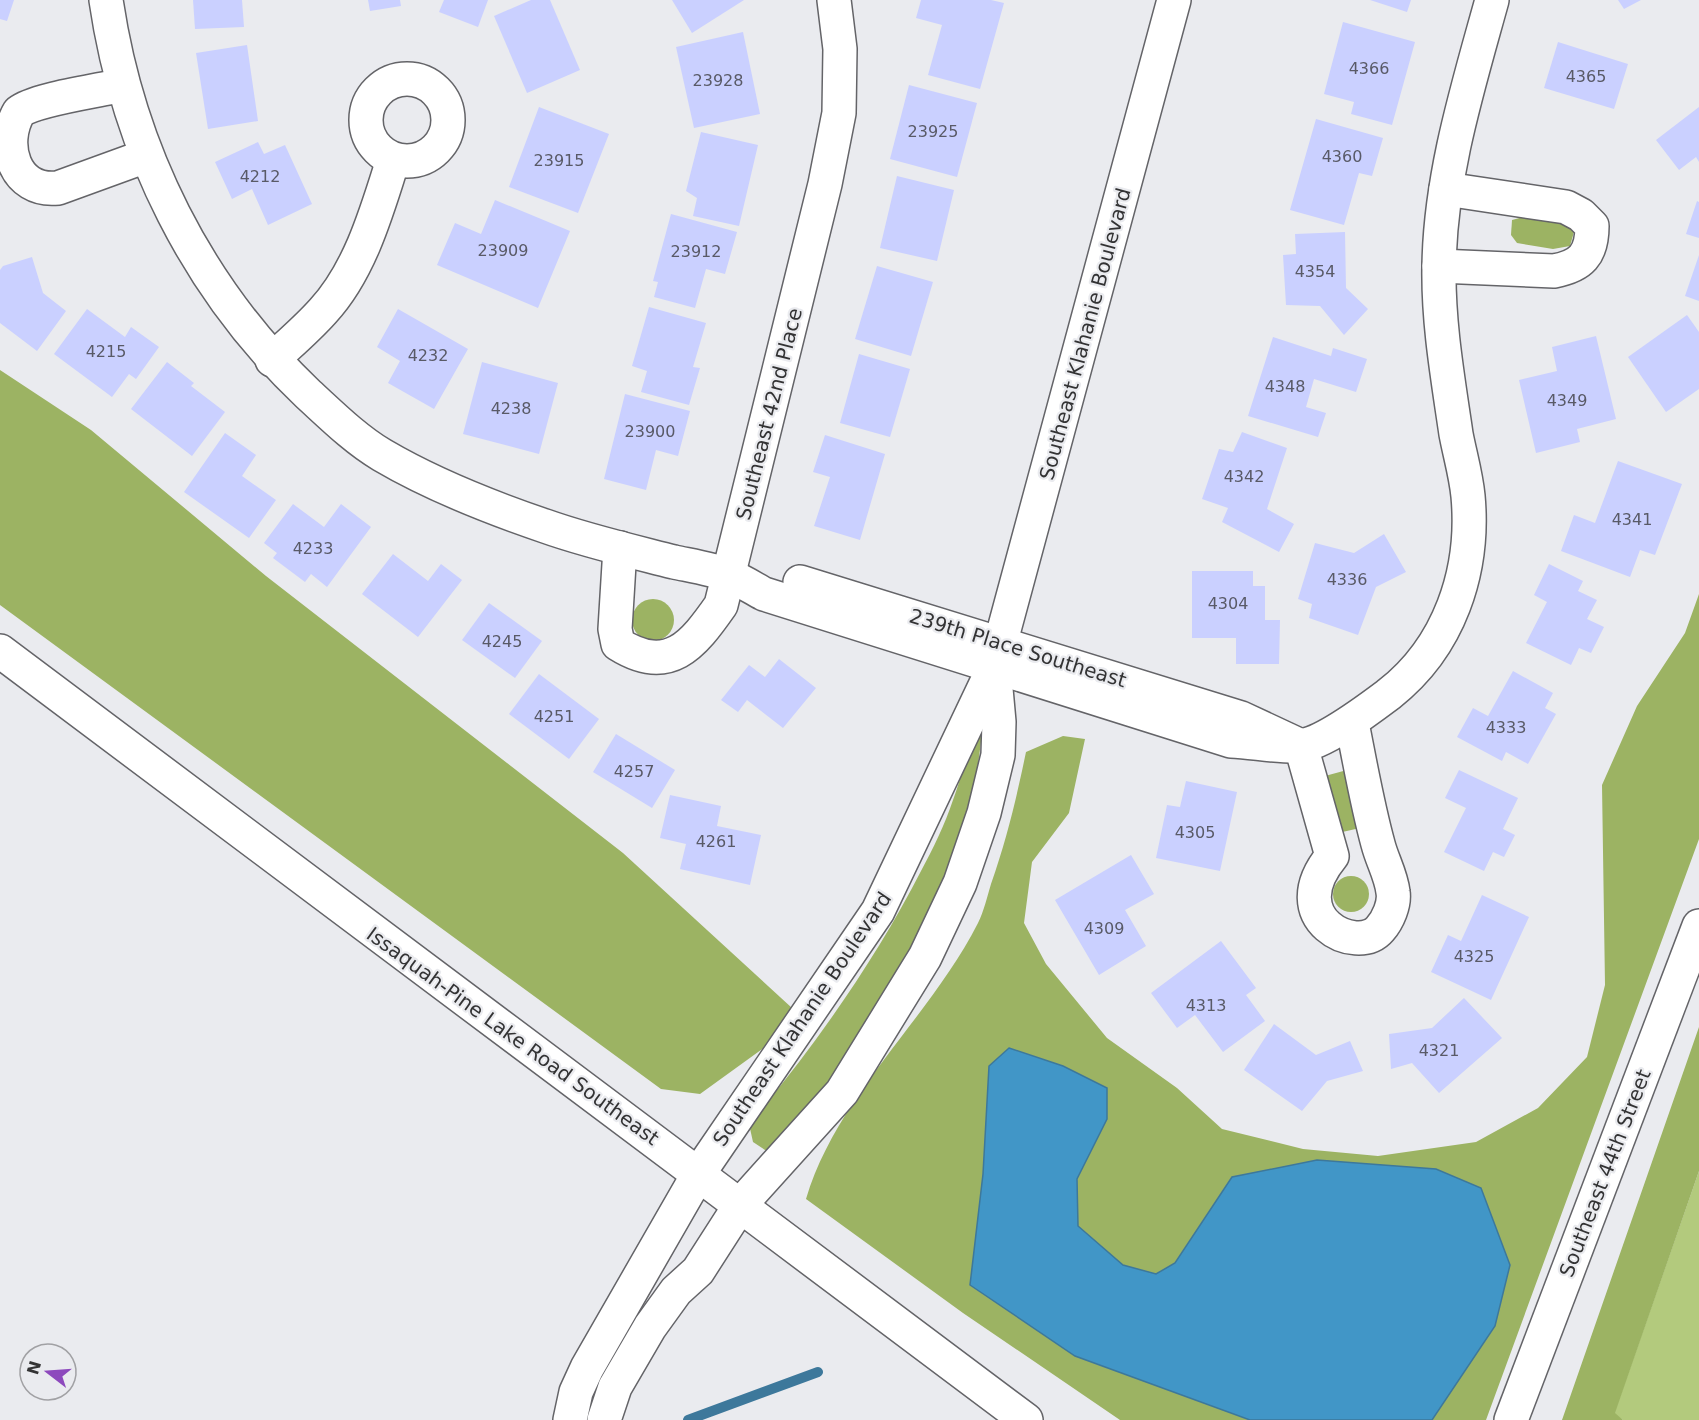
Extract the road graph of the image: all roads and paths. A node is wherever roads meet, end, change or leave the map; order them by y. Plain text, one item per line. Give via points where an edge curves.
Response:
1 (106, 0) edge
2 (834, 0) edge
3 (1174, 0) edge
4 (1492, 0) edge
5 (122, 85) junction
6 (146, 156) junction
7 (393, 160) dead end
8 (1446, 189) junction
9 (1439, 266) junction
10 (272, 360) junction
11 (620, 548) junction
12 (730, 576) junction
13 (0, 651) edge
14 (998, 654) junction
15 (1352, 723) junction
16 (1301, 746) junction
17 (1378, 845) junction
18 (1332, 856) junction
19 (1699, 926) edge
20 (699, 1173) junction
21 (741, 1204) junction
22 (570, 1420) edge
23 (604, 1420) edge
24 (1026, 1420) edge
25 (1511, 1420) edge

1 - 5 street, 239th Place Southeast
2 - 12 street, Southeast 42nd Place via 840,49 840,113
3 - 14 street, Southeast Klahanie Boulevard
4 - 8 street, 239th Place Southeast
5 - 6 street, 239th Place Southeast
5 - 6 street via 29,106 10,123 5,135 6,159 21,180 45,189 58,188
6 - 10 street, 239th Place Southeast via 180,227 208,273
7 - 10 street via 374,220 356,260 324,310
8 - 9 street, 239th Place Southeast
8 - 9 street via 1566,207 1592,226 1592,242 1585,256 1572,267 1554,271
9 - 15 street, 239th Place Southeast via 1441,324 1468,498 1466,557 1456,605 1438,642 1403,683
10 - 11 street, 239th Place Southeast via 330,415 380,454 445,488 546,527
11 - 12 street, 239th Place Southeast
11 - 12 street, Southeast 42nd Place via 615,629 618,644 630,652 667,659 680,653 722,605
12 - 14 street, 239th Place Southeast via 764,594
13 - 20 street, Issaquah-Pine Lake Road Southeast
14 - 16 street, 239th Place Southeast via 1231,741
14 - 20 street, Southeast Klahanie Boulevard via 878,911
14 - 21 street, Southeast Klahanie Boulevard via 998,755 960,883 925,957 842,1092
15 - 16 street, 239th Place Southeast
15 - 17 street
16 - 18 street
17 - 18 street
17 - 18 street via 1394,893 1389,916 1378,932 1362,937 1343,935 1327,927 1318,915 1313,901 1315,887 1321,869
19 - 25 street, Southeast 44th Street
20 - 21 street, Issaquah-Pine Lake Road Southeast
20 - 22 street, Southeast Klahanie Boulevard via 587,1368
21 - 23 street, Southeast Klahanie Boulevard via 698,1271 676,1291 650,1327 615,1387
21 - 24 street, Issaquah-Pine Lake Road Southeast

